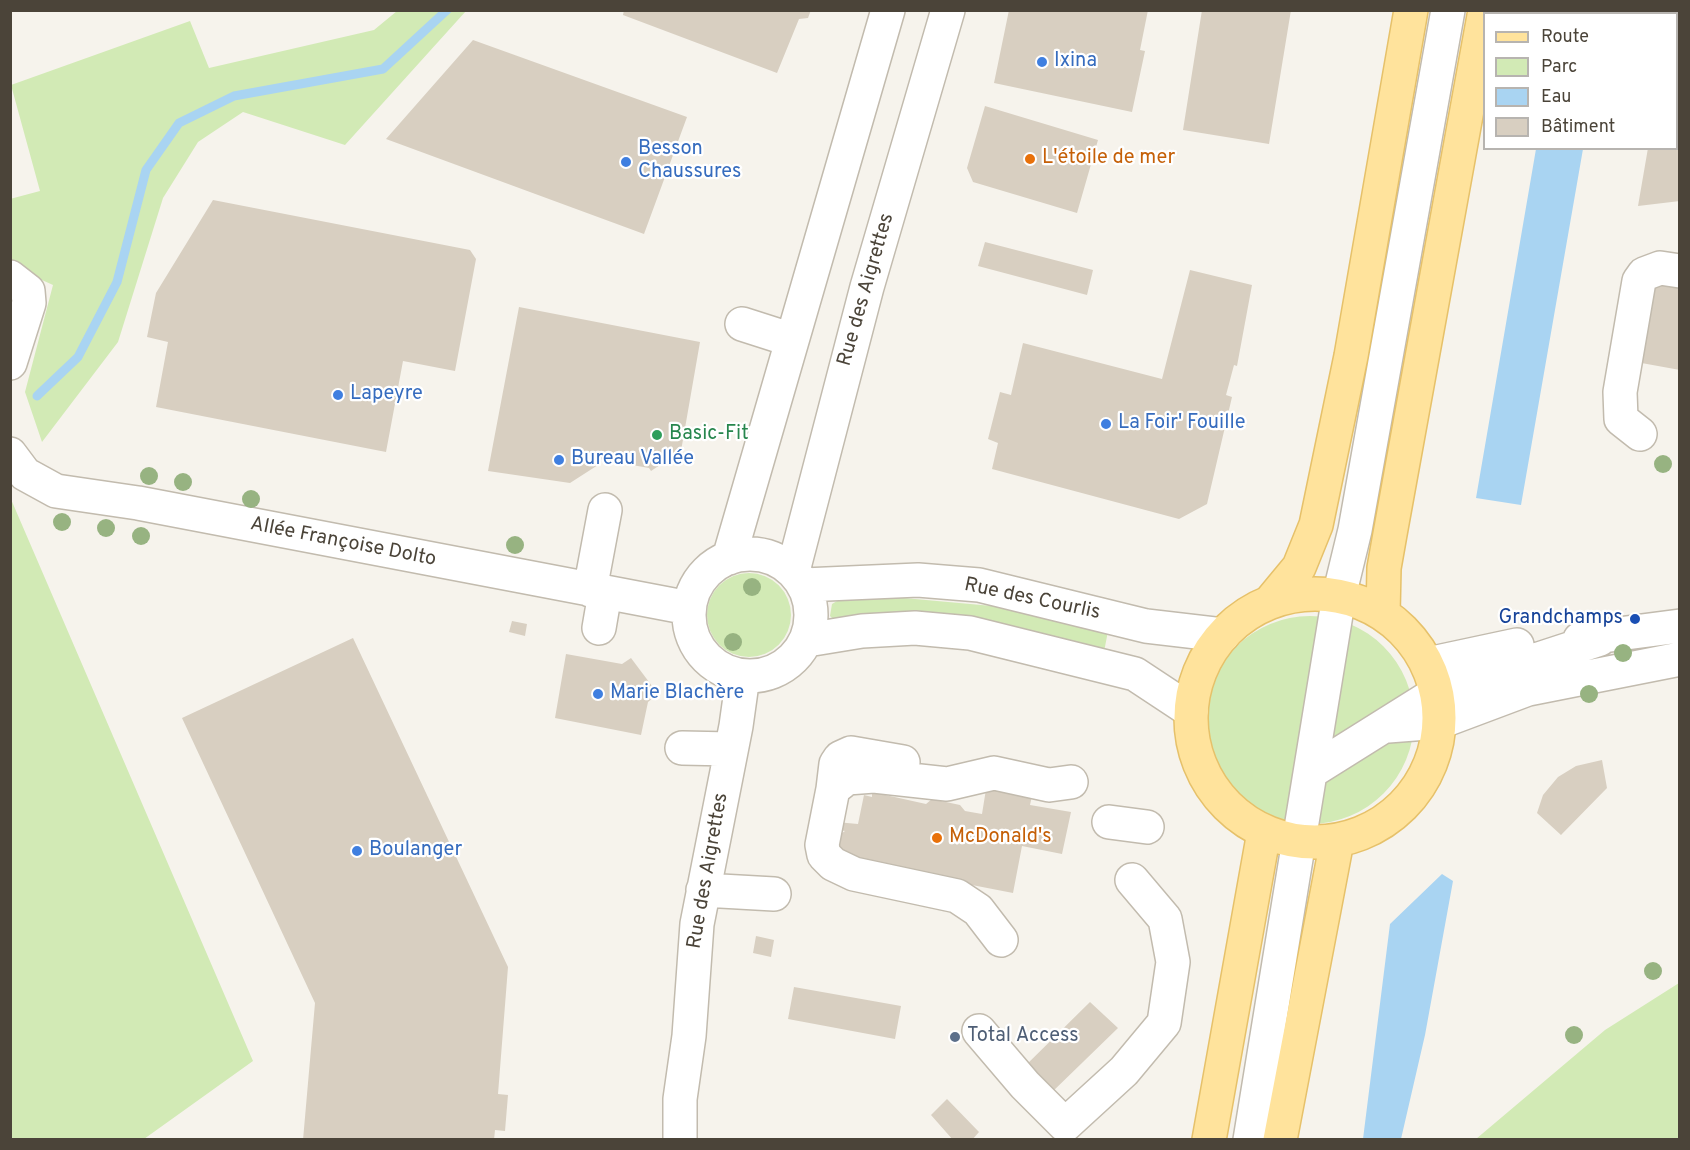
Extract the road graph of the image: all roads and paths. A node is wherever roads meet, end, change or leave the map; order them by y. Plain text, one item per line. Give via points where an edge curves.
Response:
1 (888, 10) edge
2 (948, 10) edge
3 (1411, 10) edge
4 (1448, 10) edge
5 (1483, 24) edge
6 (1680, 271) edge
7 (10, 277) edge
8 (742, 324) dead end
9 (792, 340) junction
10 (10, 363) edge
11 (1640, 434) dead end
12 (10, 454) edge
13 (605, 510) dead end
14 (729, 558) junction
15 (799, 578) junction
16 (597, 591) junction
17 (1339, 596) junction
18 (1270, 602) junction
19 (689, 608) junction
20 (1383, 614) junction
21 (1680, 626) edge
22 (599, 628) dead end
23 (1223, 635) junction
24 (807, 640) junction
25 (1680, 659) edge
26 (743, 676) junction
27 (1435, 693) junction
28 (1191, 711) junction
29 (682, 748) dead end
30 (732, 749) junction
31 (1312, 771) junction
32 (1071, 782) dead end
33 (1109, 822) dead end
34 (1147, 827) dead end
35 (1264, 832) junction
36 (1337, 841) junction
37 (1300, 842) junction
38 (1132, 880) dead end
39 (703, 890) junction
40 (774, 894) dead end
41 (1001, 940) dead end
42 (979, 1031) dead end
43 (680, 1140) edge
44 (1209, 1140) edge
45 (1250, 1140) edge
46 (1280, 1140) edge

1 - 9 street
2 - 15 street, Rue des Aigrettes via 867,287
3 - 18 main road via 1355,334 1316,525 1299,567
4 - 17 street via 1355,530
5 - 20 main road via 1384,568
6 - 11 street via 1660,268 1644,274 1639,281 1620,392 1622,419
7 - 10 street via 28,291 29,303
8 - 9 street
9 - 14 street
12 - 16 street, Allée Françoise Dolto via 25,474 56,491 146,504
13 - 16 street
14 - 15 street via 741,554 778,560
14 - 19 street via 706,572 694,589
15 - 23 street, Rue des Courlis via 979,585 1146,626
15 - 24 street, Rue des Aigrettes via 811,602
16 - 19 street, Allée Françoise Dolto
16 - 22 street
17 - 18 main road via 1304,594
17 - 20 main road
17 - 31 street
18 - 23 main road
19 - 26 street via 690,627 702,653 724,671
20 - 27 main road via 1409,636
21 - 27 street via 1600,639
23 - 28 main road via 1207,657 1196,683
24 - 26 street via 782,668 763,675
24 - 28 street via 915,628 970,633 1135,674
25 - 27 street via 1528,689
26 - 30 street, Rue des Aigrettes
27 - 31 street
27 - 36 main road via 1435,756 1420,786 1398,812 1370,831
28 - 35 main road via 1192,738 1209,783 1234,813
29 - 30 street
30 - 39 street, Rue des Aigrettes
31 - 37 street
32 - 41 street via 1049,785 994,773 947,784 874,776 847,778 833,789 822,845 824,855 833,864 854,874 957,896 978,910
33 - 34 street
35 - 37 main road
35 - 44 main road
36 - 37 main road
36 - 46 main road
37 - 45 street
38 - 42 street via 1165,919 1173,962 1164,1023 1124,1071 1065,1125
39 - 40 street
39 - 43 street, Rue des Aigrettes via 680,1099

